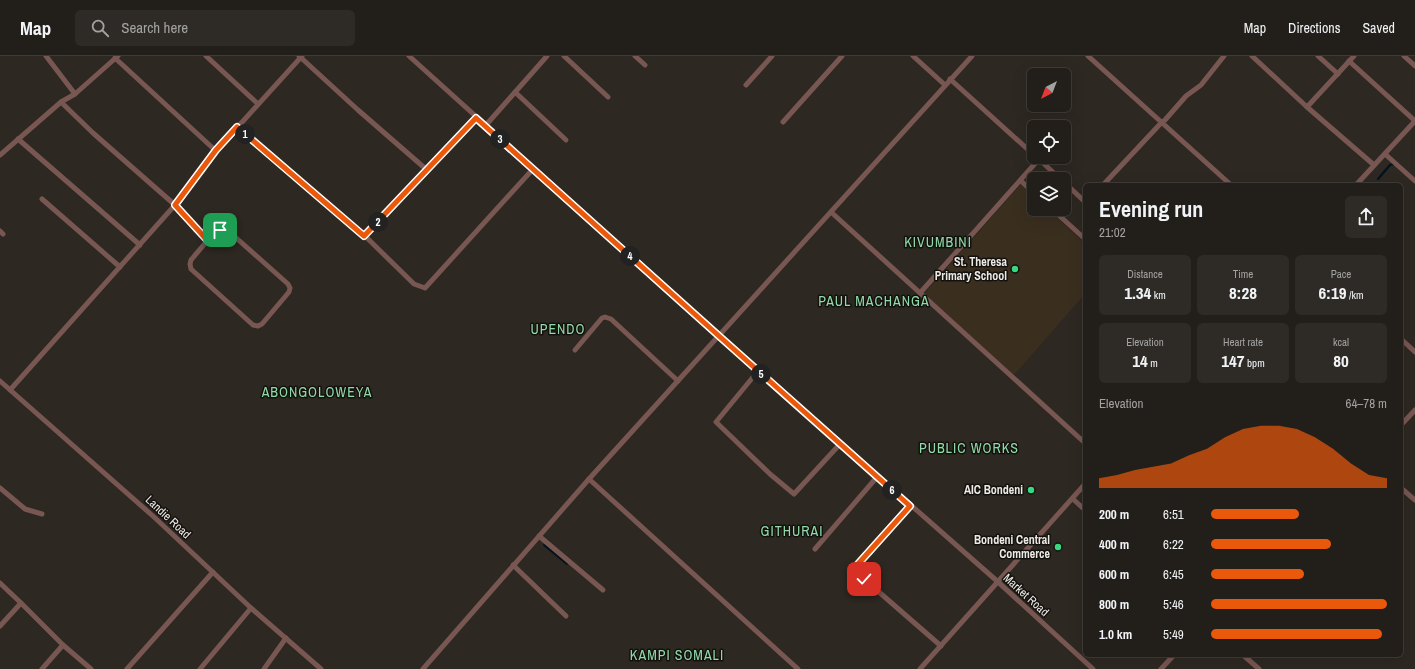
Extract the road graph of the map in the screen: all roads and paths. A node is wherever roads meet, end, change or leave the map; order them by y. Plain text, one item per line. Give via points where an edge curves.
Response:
1 (46, 56) edge
2 (206, 56) edge
3 (408, 56) edge
4 (564, 56) edge
5 (635, 56) edge
6 (772, 56) edge
7 (842, 56) edge
8 (912, 56) edge
9 (972, 56) edge
10 (1088, 56) edge
11 (1224, 56) edge
12 (1252, 56) edge
13 (1318, 56) edge
14 (1354, 56) edge
15 (1404, 56) edge
16 (116, 57) edge
17 (300, 57) edge
18 (545, 57) edge
19 (1349, 61) junction
20 (645, 65) dead end
21 (1415, 66) edge
22 (1338, 74) junction
23 (950, 80) junction
24 (945, 85) junction
25 (746, 86) dead end
26 (515, 92) junction
27 (75, 94) junction
28 (608, 97) dead end
29 (61, 102) junction
30 (258, 104) junction
31 (1307, 107) junction
32 (476, 118) junction
33 (1165, 119) junction
34 (1415, 121) edge
35 (783, 122) dead end
36 (486, 126) junction
37 (237, 127) junction
38 (18, 139) junction
39 (566, 140) dead end
40 (1027, 149) edge
41 (216, 150) junction
42 (1385, 154) junction
43 (0, 155) edge
44 (1034, 164) edge
45 (1044, 164) edge
46 (1374, 165) junction
47 (533, 168) junction
48 (427, 170) junction
49 (1053, 172) edge
50 (1021, 181) junction
51 (1415, 181) edge
52 (1105, 183) edge
53 (1229, 183) edge
54 (1358, 183) edge
55 (1027, 186) edge
56 (1071, 189) edge
57 (42, 199) dead end
58 (1083, 200) edge
59 (175, 205) junction
60 (830, 212) junction
61 (1060, 216) edge
62 (364, 236) junction
63 (1083, 237) edge
64 (208, 241) junction
65 (140, 245) junction
66 (120, 266) junction
67 (920, 293) junction
68 (719, 336) junction
69 (1403, 341) edge
70 (575, 350) dead end
71 (1415, 352) edge
72 (758, 371) junction
73 (678, 381) junction
74 (0, 382) edge
75 (5, 386) junction
76 (10, 390) junction
77 (0, 391) edge
78 (1415, 410) edge
79 (1403, 423) edge
80 (1083, 441) edge
81 (840, 444) junction
82 (877, 477) junction
83 (589, 479) junction
84 (1083, 486) edge
85 (0, 488) edge
86 (1403, 490) edge
87 (1072, 499) junction
88 (1415, 500) edge
89 (910, 506) junction
90 (1083, 508) edge
91 (42, 514) dead end
92 (539, 536) junction
93 (815, 550) dead end
94 (513, 566) junction
95 (212, 572) junction
96 (997, 581) junction
97 (0, 584) edge
98 (602, 590) dead end
99 (21, 603) junction
100 (251, 608) junction
101 (566, 616) dead end
102 (0, 626) edge
103 (286, 638) junction
104 (63, 645) junction
105 (941, 646) junction
106 (1172, 657) edge
107 (1245, 657) edge
108 (42, 669) edge
109 (91, 669) edge
110 (127, 669) edge
111 (200, 669) edge
112 (264, 669) edge
113 (320, 669) edge
114 (423, 669) edge
115 (798, 669) edge
116 (920, 669) edge
117 (1093, 669) edge
118 (1161, 669) edge
119 (1259, 669) edge

1 - 27 street
2 - 30 street
3 - 32 street, Market Road
4 - 28 street
5 - 20 street
6 - 25 street
7 - 35 street
8 - 24 street
9 - 23 street
10 - 33 street
11 - 33 street via 1201,85 1186,96
12 - 31 street
13 - 22 street
14 - 19 street
15 - 21 street
16 - 27 street
16 - 41 street
17 - 30 street
17 - 48 street
18 - 26 street
19 - 22 street
19 - 34 street
22 - 31 street
23 - 24 street
23 - 40 street
24 - 60 street
26 - 36 street
26 - 39 street
27 - 29 street
29 - 38 street
29 - 59 street
30 - 37 street
31 - 46 street
32 - 36 street, Market Road
32 - 48 street
33 - 52 street
33 - 53 street
34 - 42 street
36 - 47 street, Market Road
37 - 41 street
37 - 62 street
38 - 43 street
38 - 65 street
41 - 59 street
42 - 46 street
42 - 51 street
44 - 50 street
45 - 49 street
46 - 54 street
47 - 62 street via 425,288 414,284
47 - 68 street, Market Road
48 - 62 street
50 - 55 street
50 - 67 street
56 - 58 street
57 - 66 street
59 - 64 street
59 - 65 street
60 - 67 street
60 - 68 street
61 - 63 street
64 - 64 street via 225,228 288,284 289,292 262,324 253,325 192,268 191,260
65 - 66 street
66 - 76 street
67 - 80 street
68 - 72 street, Market Road
68 - 73 street
69 - 71 street
70 - 73 street via 605,317 616,323
72 - 81 street, Market Road
72 - 81 street via 716,422 770,474 794,494
73 - 83 street
74 - 75 street, Landie Road
75 - 76 street, Landie Road
75 - 77 street
76 - 95 street, Landie Road via 154,517
78 - 79 street
81 - 82 street, Market Road
82 - 89 street, Market Road
82 - 93 street
83 - 92 street
83 - 115 street
84 - 87 street
85 - 91 street via 25,509
86 - 88 street
87 - 90 street
87 - 96 street
89 - 96 street, Market Road
89 - 105 street via 858,564 857,570
92 - 94 street
92 - 98 street
94 - 101 street
94 - 114 street
95 - 100 street, Landie Road
95 - 110 street
96 - 105 street
96 - 117 street, Market Road
97 - 99 street
99 - 102 street
99 - 104 street
100 - 103 street, Landie Road
100 - 111 street
103 - 112 street
103 - 113 street, Landie Road
104 - 108 street
104 - 109 street
105 - 116 street
106 - 118 street
107 - 119 street

